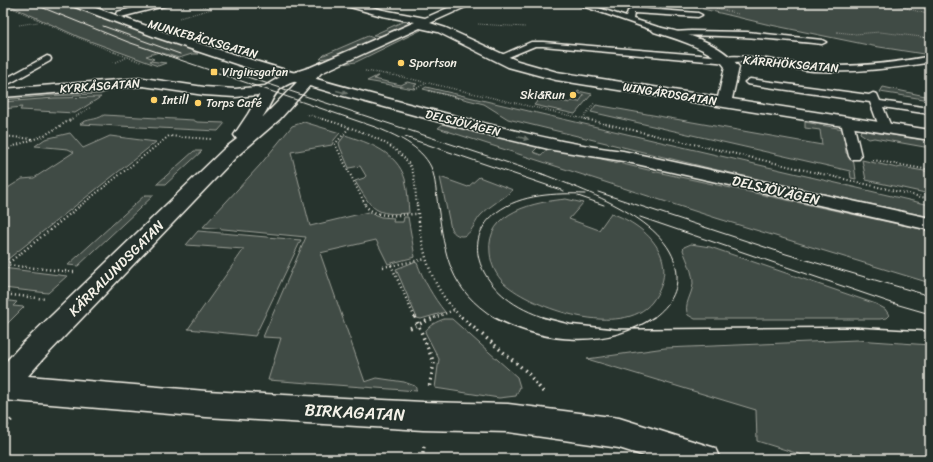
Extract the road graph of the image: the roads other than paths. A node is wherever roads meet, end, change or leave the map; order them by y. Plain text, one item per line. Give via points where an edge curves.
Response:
1 (73, 3) edge
2 (93, 3) edge
3 (165, 3) edge
4 (346, 3) edge
5 (467, 3) edge
6 (577, 3) edge
7 (121, 14) junction
8 (698, 15) dead end
9 (628, 20) junction
10 (422, 23) junction
11 (658, 30) joint
12 (673, 34) junction
13 (822, 42) dead end
14 (499, 58) junction
15 (47, 59) dead end
16 (276, 60) dead end
17 (727, 60) junction
18 (926, 60) dead end
19 (301, 77) junction
20 (750, 82) dead end
21 (3, 84) edge
22 (269, 90) junction
23 (3, 93) edge
24 (873, 98) junction
25 (724, 103) junction
26 (930, 112) edge
27 (847, 122) junction
28 (886, 129) junction
29 (930, 135) edge
30 (222, 146) junction
31 (623, 156) junction
32 (855, 156) road end
33 (930, 224) edge
34 (3, 386) edge
35 (703, 459) edge

1 - 19 street, MUNKEBÄCKSGATAN via 162,36
2 - 7 street, MUNKEBÄCKSGATAN
3 - 7 street
4 - 10 street, WINGÅRDSGATAN
5 - 10 street
6 - 9 lane, KÄRRHÖKSGATAN
7 - 16 street, MUNKEBÄCKSGATAN via 197,39
8 - 9 lane via 633,10
9 - 11 lane, KÄRRHÖKSGATAN
10 - 14 street, WINGÅRDSGATAN
10 - 19 street
11 - 12 street, KÄRRHÖKSGATAN
12 - 13 lane, KÄRRHÖKSGATAN via 724,33
12 - 17 street, KÄRRHÖKSGATAN
14 - 17 lane via 534,44 543,44
14 - 25 street, WINGÅRDSGATAN via 556,76
15 - 21 lane
17 - 18 lane, KÄRRHÖKSGATAN via 834,69 879,67
17 - 25 street, KÄRRHÖKSGATAN via 732,67
19 - 22 street
19 - 30 street, KÄRRALUNDSGATAN via 274,116
19 - 31 street, DELSJÖVÄGEN via 488,117 592,143
19 -> 31 street, DELSJÖVÄGEN via 325,87 534,141 591,153
20 - 24 lane
22 - 23 street, KYRKÅSGATAN via 209,92 143,82
22 - 30 street, KÄRRALUNDSGATAN via 256,115
24 - 26 lane
24 - 28 lane
25 - 27 street, WINGÅRDSGATAN
27 - 28 street, WINGÅRDSGATAN
27 - 32 lane
28 - 29 street, WINGÅRDSGATAN
30 - 34 street, KÄRRALUNDSGATAN
31 - 33 street, DELSJÖVÄGEN
34 - 35 street, BIRKAGATAN via 206,404 549,422 619,433

